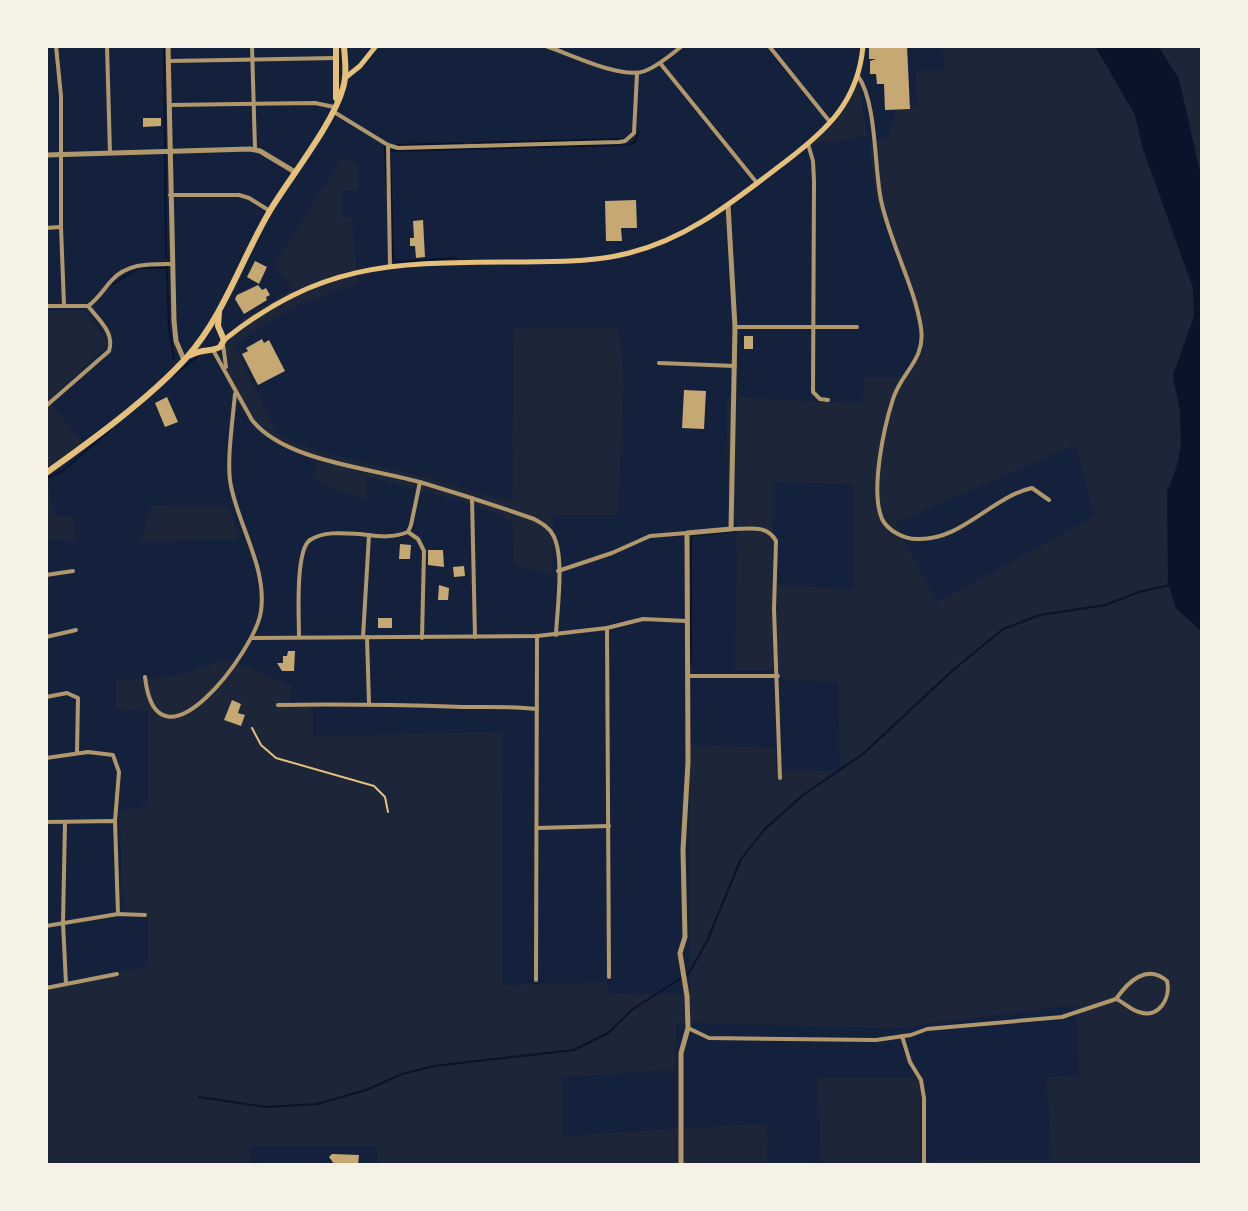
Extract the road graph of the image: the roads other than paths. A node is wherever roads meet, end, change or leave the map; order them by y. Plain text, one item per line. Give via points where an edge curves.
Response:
1 (56, 46) edge
2 (107, 46) edge
3 (168, 46) edge
4 (252, 46) edge
5 (336, 46) edge
6 (344, 46) edge
7 (376, 46) edge
8 (546, 46) edge
9 (682, 46) edge
10 (769, 46) edge
11 (863, 46) edge
12 (253, 58) junction
13 (336, 58) junction
14 (168, 61) junction
15 (660, 63) junction
16 (637, 74) junction
17 (858, 76) junction
18 (344, 79) junction
19 (253, 103) junction
20 (169, 105) junction
21 (334, 107) junction
22 (830, 123) junction
23 (808, 144) junction
24 (388, 145) junction
25 (255, 149) junction
26 (170, 151) junction
27 (110, 153) junction
28 (46, 155) edge
29 (60, 155) junction
30 (295, 172) junction
31 (757, 183) junction
32 (170, 195) junction
33 (728, 205) junction
34 (270, 211) junction
35 (61, 227) junction
36 (46, 228) edge
37 (172, 264) junction
38 (390, 266) junction
39 (64, 305) junction
40 (46, 306) edge
41 (88, 306) junction
42 (220, 309) junction
43 (243, 324) junction
44 (814, 326) junction
45 (735, 327) junction
46 (857, 327) dead end
47 (220, 331) junction
48 (204, 332) junction
49 (223, 342) junction
50 (211, 350) junction
51 (186, 358) junction
52 (659, 363) dead end
53 (735, 366) junction
54 (226, 370) junction
55 (235, 391) junction
56 (828, 400) dead end
57 (46, 406) edge
58 (46, 473) edge
59 (420, 482) junction
60 (472, 498) junction
61 (1049, 500) dead end
62 (731, 529) junction
63 (408, 532) junction
64 (687, 533) junction
65 (369, 535) junction
66 (73, 571) dead end
67 (558, 571) junction
68 (46, 575) edge
69 (687, 621) junction
70 (607, 628) junction
71 (76, 630) dead end
72 (556, 635) junction
73 (537, 636) junction
74 (46, 637) edge
75 (299, 637) junction
76 (365, 637) junction
77 (475, 637) junction
78 (252, 638) junction
79 (422, 638) junction
80 (687, 676) junction
81 (778, 676) junction
82 (145, 677) dead end
83 (46, 697) edge
84 (369, 703) junction
85 (278, 705) dead end
86 (537, 709) junction
87 (77, 752) junction
88 (46, 758) edge
89 (780, 778) dead end
90 (115, 821) junction
91 (46, 822) edge
92 (65, 822) junction
93 (609, 826) junction
94 (537, 828) junction
95 (118, 914) junction
96 (145, 915) dead end
97 (63, 923) junction
98 (46, 926) edge
99 (117, 974) dead end
100 (609, 977) dead end
101 (536, 980) dead end
102 (66, 984) junction
103 (46, 988) edge
104 (1116, 999) junction
105 (688, 1028) junction
106 (902, 1036) junction
107 (681, 1165) edge
108 (924, 1165) edge

1 - 29 street
2 - 27 street
3 - 14 street
4 - 12 street
5 - 13 highway
6 - 18 highway
7 - 18 main road
8 - 16 street
9 - 15 street
10 - 22 street
11 - 17 main road
12 - 13 street
12 - 14 street
12 - 19 street
13 - 21 highway
14 - 20 street
15 - 16 street
15 - 31 street
16 - 24 street via 635,127 625,141
17 - 22 main road
17 - 61 street via 865,88 881,200 921,328 921,351 893,396 887,424 878,484 883,520 899,536 919,539 952,532 1016,492 1032,488
18 - 21 highway
19 - 20 street
19 - 21 street
19 - 25 street
20 - 26 street
21 - 24 street
21 - 30 highway
22 - 23 main road
23 - 31 main road
23 - 44 street via 814,181
24 - 38 street
25 - 26 street
25 - 30 street
26 - 27 street
26 - 32 street
27 - 29 street
28 - 29 street
29 - 35 street
30 - 34 highway
31 - 33 main road
32 - 34 street via 245,196
32 - 37 street
33 - 38 main road via 666,240 600,259
33 - 45 street
34 - 42 highway
35 - 36 street
35 - 39 street
37 - 41 street via 130,268
37 - 51 street via 175,334
38 - 43 main road via 323,280
39 - 40 street
39 - 41 street
41 - 57 street via 108,332 109,351
42 - 47 highway
42 - 48 highway
43 - 47 main road
43 - 49 main road
44 - 45 street
44 - 46 street
44 - 56 street via 813,392
45 - 53 street
47 - 48 highway
47 - 49 highway
48 - 50 highway via 202,343
48 - 51 highway
49 - 50 highway
49 - 54 street
50 - 51 highway via 201,349
50 - 54 street
51 - 58 highway
52 - 53 street
53 - 62 street
54 - 55 street
55 - 59 street via 258,428 286,445
55 - 78 street via 230,483 262,585 261,614
59 - 60 street
59 - 63 street
60 - 67 street via 545,525 556,543
60 - 77 street
62 - 64 street
62 - 81 street via 764,529 776,541
63 - 65 street via 393,538
63 - 79 street via 424,551
64 - 67 street via 650,536
64 - 69 street
65 - 75 street via 333,533 306,543
65 - 76 street
66 - 68 street
67 - 72 street
69 - 70 street via 643,619
69 - 80 street
70 - 72 street
70 - 93 street
71 - 74 street
72 - 73 street
73 - 77 street
73 - 86 street
75 - 76 street
75 - 78 street
76 - 79 street
76 - 84 street
77 - 79 street
78 - 82 street via 206,699 188,713 171,716 155,708
80 - 81 street
80 - 105 street via 685,937 680,953
81 - 89 street
83 - 87 street via 67,693 78,698
84 - 85 street
84 - 86 street
86 - 94 street
87 - 88 street
87 - 90 street via 106,752 117,760
90 - 92 street
90 - 95 street
91 - 92 street
92 - 97 street
93 - 94 street
93 - 100 street
94 - 101 street
95 - 96 street
95 - 97 street
97 - 98 street
97 - 102 street
99 - 102 street
102 - 103 street
104 - 104 street via 1147,1014 1165,1001 1167,981 1143,974
104 - 106 street via 1062,1017 970,1023
105 - 106 street via 709,1038
105 - 107 street via 681,1053
106 - 108 street via 921,1080

